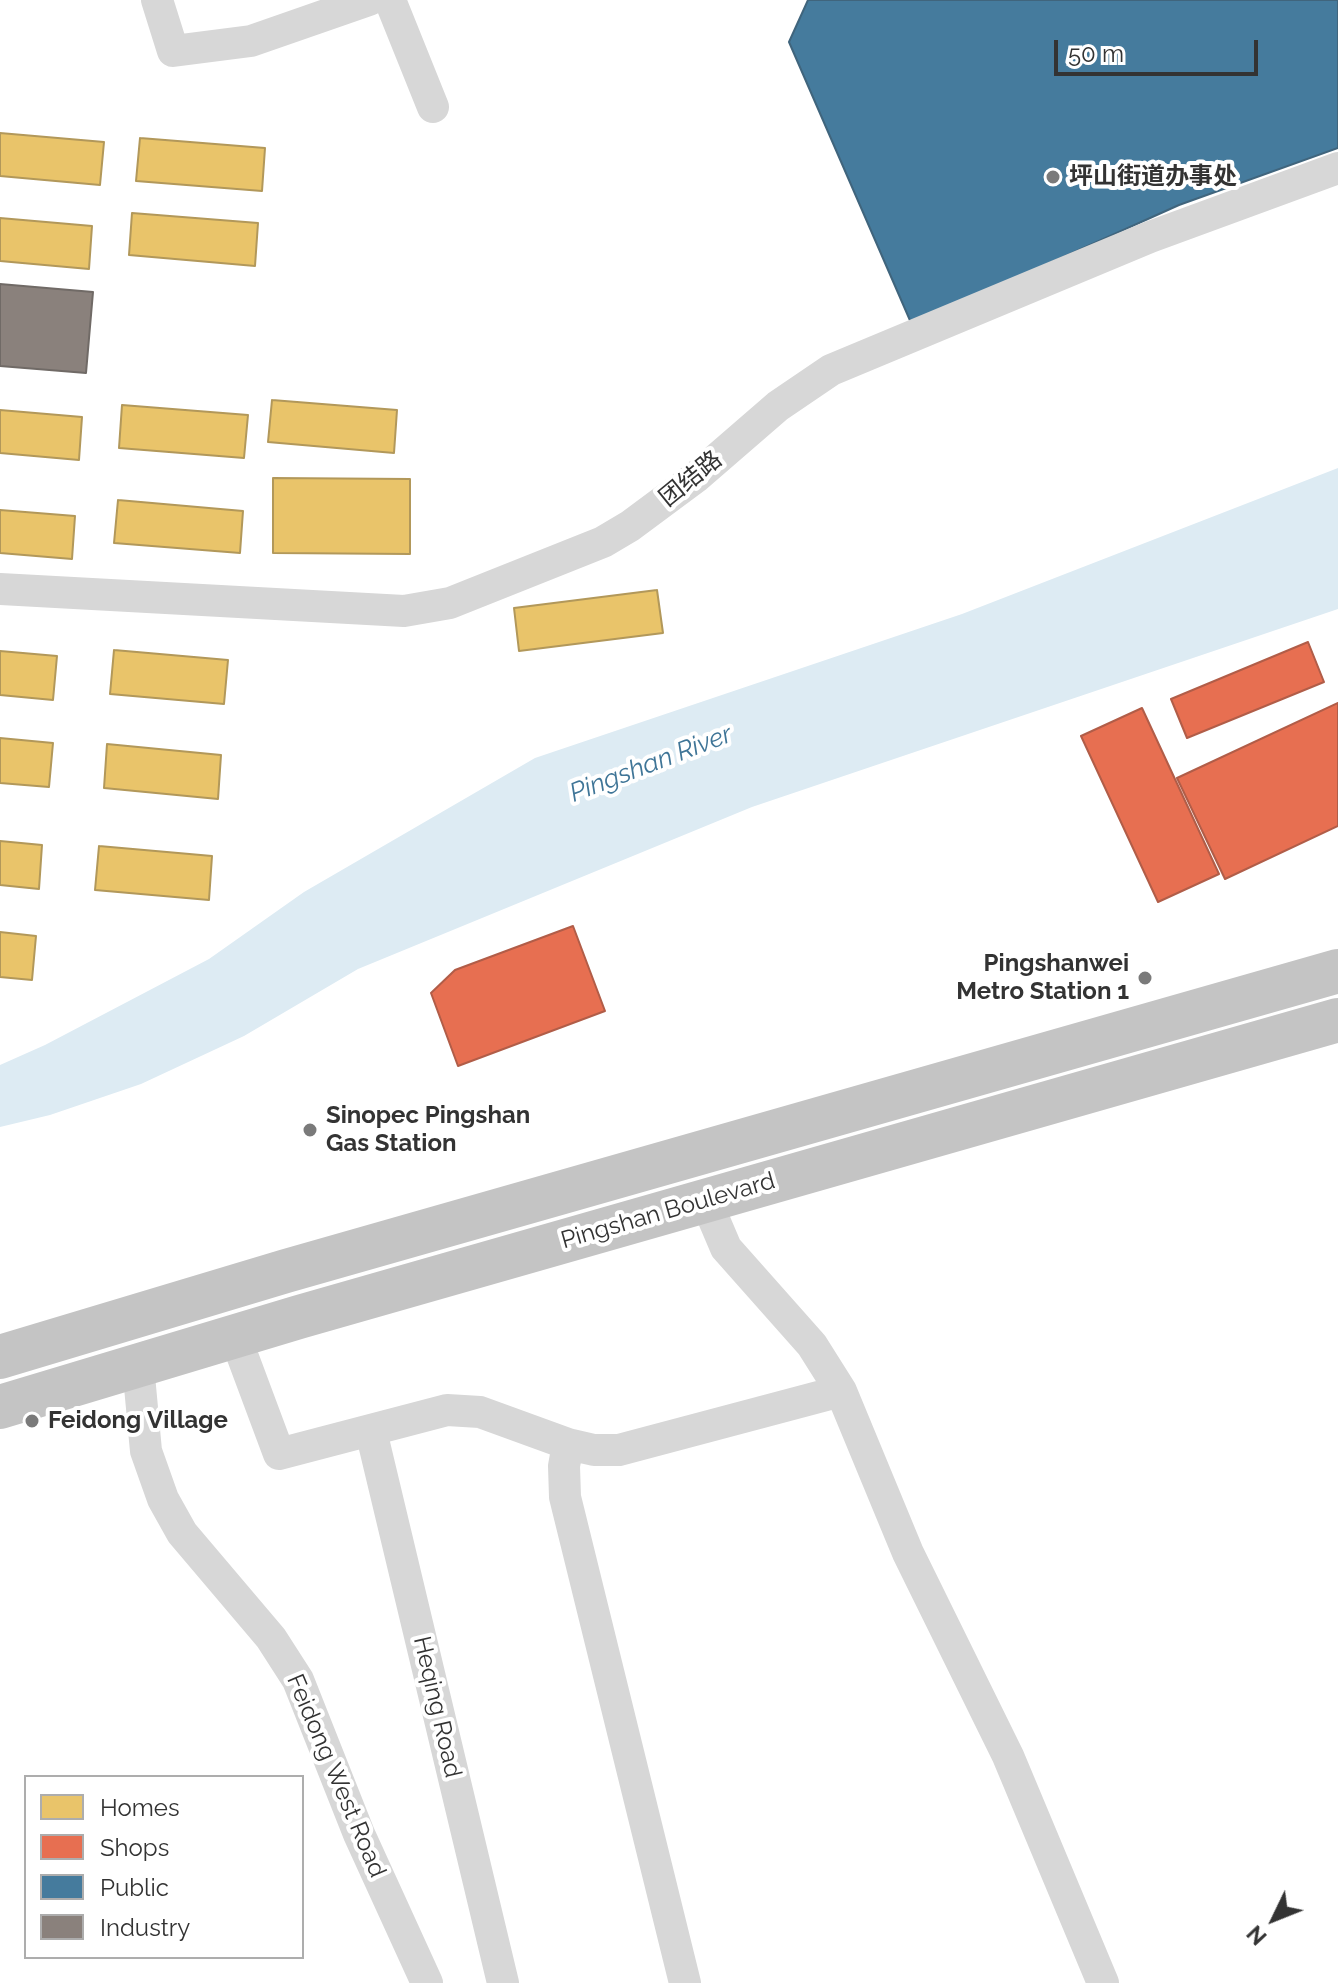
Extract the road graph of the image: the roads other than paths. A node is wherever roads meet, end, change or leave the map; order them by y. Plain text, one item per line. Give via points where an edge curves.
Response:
1 (157, 0) edge
2 (369, 0) edge
3 (390, 0) edge
4 (433, 107) dead end
5 (1338, 168) edge
6 (0, 589) edge
7 (1338, 971) edge
8 (1338, 1020) edge
9 (706, 1201) junction
10 (235, 1336) junction
11 (0, 1357) edge
12 (138, 1365) junction
13 (841, 1391) junction
14 (0, 1407) edge
15 (371, 1431) junction
16 (568, 1444) junction
17 (427, 1983) edge
18 (503, 1983) edge
19 (685, 1983) edge
20 (1103, 1983) edge

1 - 2 street via 173,51 251,41
3 - 4 street
5 - 6 street, 团结路 via 1150,237 831,370 778,406 630,526 603,542 450,603 404,611
7 - 11 highway, Pingshan Boulevard
8 - 9 highway, Pingshan Boulevard
9 - 10 highway, Pingshan Boulevard
9 - 13 street via 726,1248 812,1345
10 - 12 highway, Pingshan Boulevard
10 - 15 street via 279,1454
12 - 14 highway, Pingshan Boulevard
12 - 17 street, Feidong West Road via 146,1451 163,1499 182,1533 271,1638 298,1680 359,1834
13 - 16 street via 619,1450
13 - 20 street via 908,1553 1008,1756
15 - 16 street via 447,1410 480,1412
15 - 18 street, Heqing Road
16 - 19 street via 565,1497

